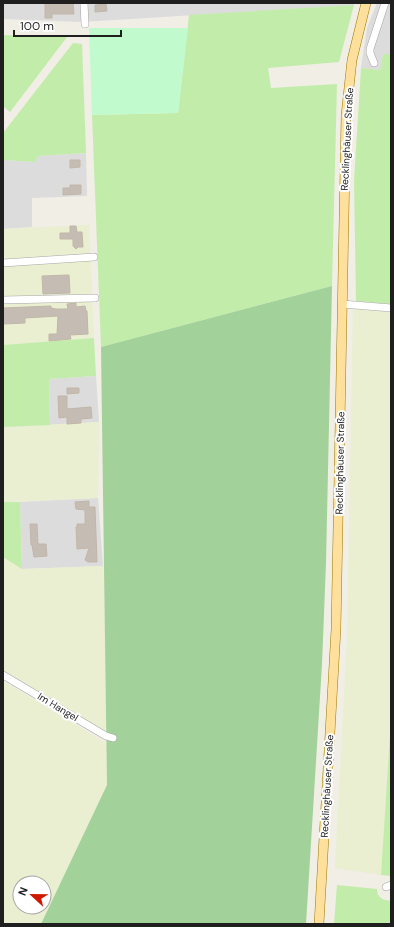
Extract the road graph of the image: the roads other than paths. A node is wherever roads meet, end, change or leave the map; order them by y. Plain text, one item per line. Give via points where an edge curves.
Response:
1 (84, 3) edge
2 (366, 3) edge
3 (385, 3) edge
4 (85, 24) dead end
5 (374, 63) dead end
6 (94, 257) dead end
7 (3, 263) edge
8 (95, 298) dead end
9 (3, 300) edge
10 (342, 304) junction
11 (391, 308) edge
12 (3, 675) edge
13 (113, 738) dead end
14 (319, 924) edge

1 - 4 street
2 - 10 main road, Recklinghäuser Straße via 352,60 346,115
3 - 5 street via 370,49
6 - 7 street
8 - 9 street
10 - 11 street
10 - 14 main road, Recklinghäuser Straße via 336,629
12 - 13 street, Im Hangel

